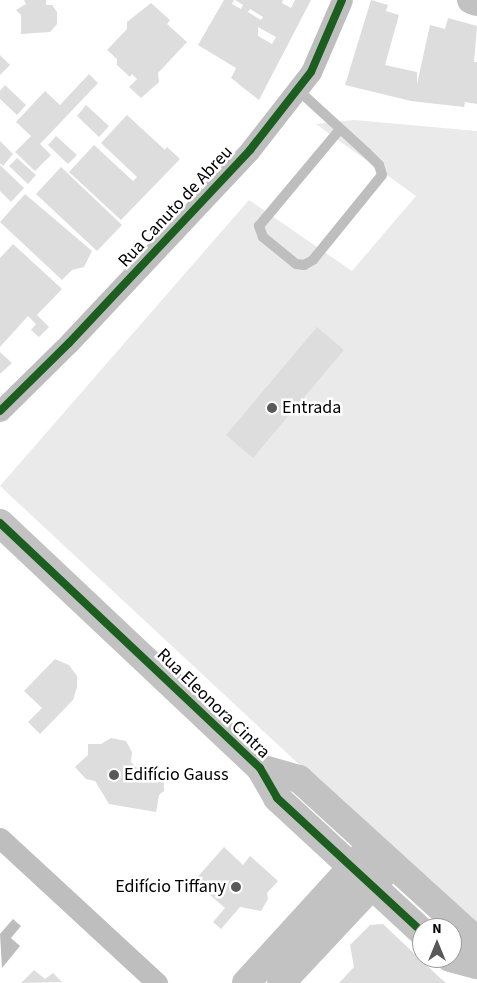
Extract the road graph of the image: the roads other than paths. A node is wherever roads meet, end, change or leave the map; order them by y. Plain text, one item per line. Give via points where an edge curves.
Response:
1 (342, 0) edge
2 (471, 0) edge
3 (477, 2) edge
4 (298, 90) junction
5 (340, 129) junction
6 (0, 411) edge
7 (0, 523) edge
8 (260, 768) junction
9 (0, 838) edge
10 (372, 845) junction
11 (392, 864) junction
12 (352, 868) junction
13 (372, 886) junction
14 (412, 923) edge
15 (477, 948) edge
16 (462, 961) edge
17 (477, 964) edge
18 (157, 983) edge
19 (246, 983) edge
20 (281, 983) edge

1 - 4 street, Rua Canuto de Abreu via 311,72
2 - 3 street
4 - 5 lane
4 - 6 street, Rua Canuto de Abreu via 250,150 69,343
5 - 5 lane via 379,165 382,175 313,260 304,265 296,264 263,237 259,226
7 - 8 street, Rua Eleonora Cintra
8 - 10 street, Rua Eleonora Cintra via 299,780
8 - 12 street, Rua Eleonora Cintra via 277,798
9 - 18 street
10 - 11 street, Rua Eleonora Cintra
10 - 12 street
11 - 13 street
11 - 15 street, Rua Eleonora Cintra via 475,939
12 - 13 street, Rua Eleonora Cintra
12 - 19 street
13 - 14 street, Rua Eleonora Cintra
13 - 20 street
16 - 17 street

